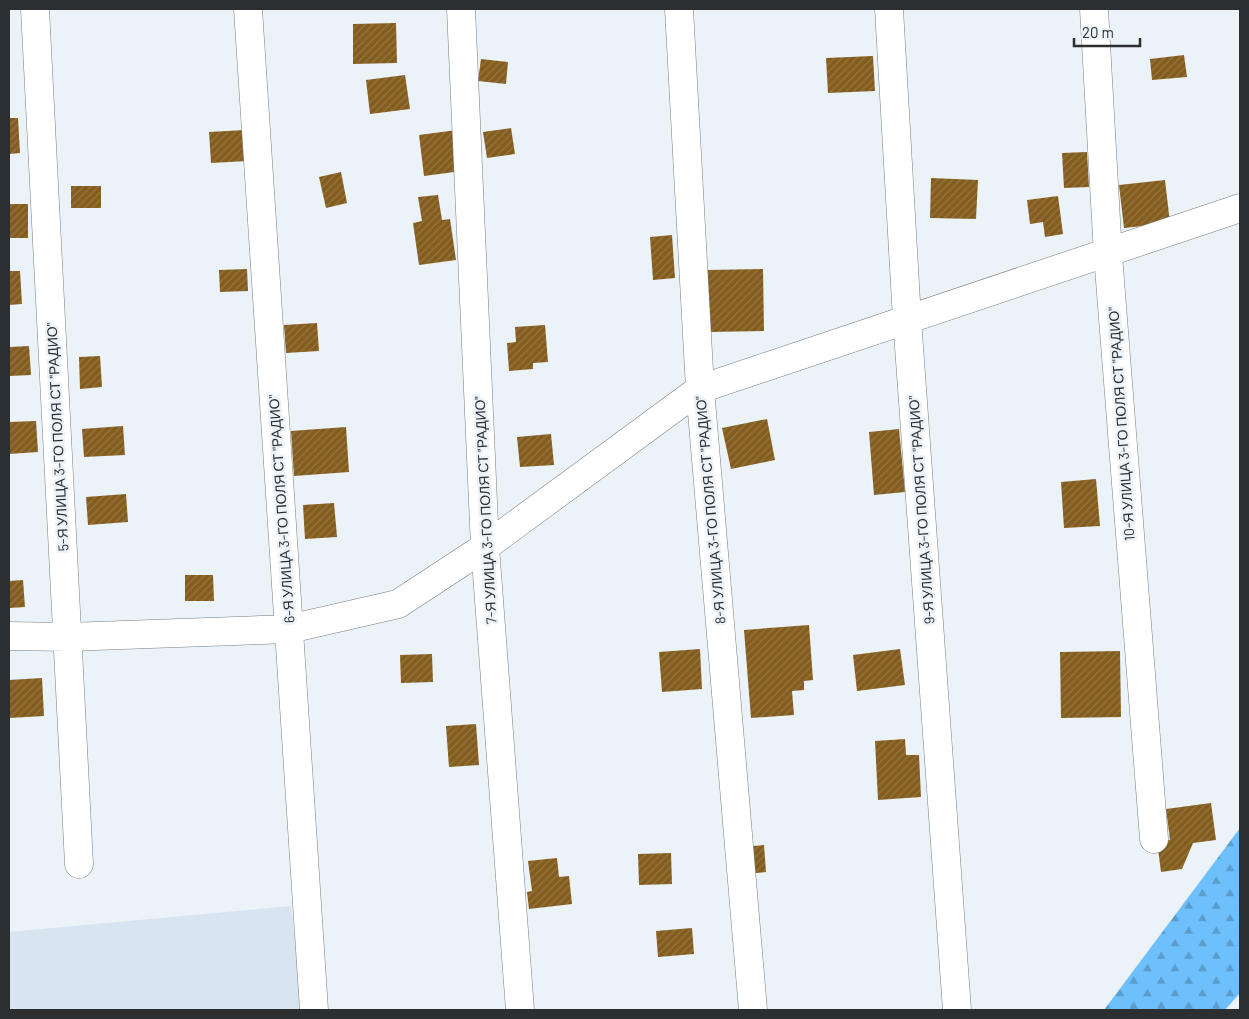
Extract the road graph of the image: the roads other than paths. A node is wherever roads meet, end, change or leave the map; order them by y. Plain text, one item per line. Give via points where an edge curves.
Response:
1 (34, 9) edge
2 (248, 9) edge
3 (461, 9) edge
4 (679, 9) edge
5 (889, 9) edge
6 (1094, 9) edge
7 (1240, 208) edge
8 (1108, 254) junction
9 (907, 319) junction
10 (700, 389) junction
11 (485, 547) junction
12 (290, 630) junction
13 (9, 636) edge
14 (67, 637) junction
15 (1154, 839) dead end
16 (79, 864) dead end
17 (314, 1010) edge
18 (520, 1010) edge
19 (753, 1010) edge
20 (958, 1010) edge

1 - 14 street, 5-Я УЛИЦА 3-ГО ПОЛЯ СТ "РАДИО"
2 - 12 street, 6-Я УЛИЦА 3-ГО ПОЛЯ СТ "РАДИО"
3 - 11 street, 7-Я УЛИЦА 3-ГО ПОЛЯ СТ "РАДИО"
4 - 10 street, 8-Я УЛИЦА 3-ГО ПОЛЯ СТ "РАДИО"
5 - 9 street, 9-Я УЛИЦА 3-ГО ПОЛЯ СТ "РАДИО"
6 - 8 street, 10-Я УЛИЦА 3-ГО ПОЛЯ СТ "РАДИО"
7 - 8 street
8 - 9 street
8 - 15 street, 10-Я УЛИЦА 3-ГО ПОЛЯ СТ "РАДИО"
9 - 10 street
9 - 20 street, 9-Я УЛИЦА 3-ГО ПОЛЯ СТ "РАДИО"
10 - 11 street
10 - 19 street, 8-Я УЛИЦА 3-ГО ПОЛЯ СТ "РАДИО"
11 - 12 street via 398,604
11 - 18 street, 7-Я УЛИЦА 3-ГО ПОЛЯ СТ "РАДИО"
12 - 14 street
12 - 17 street, 6-Я УЛИЦА 3-ГО ПОЛЯ СТ "РАДИО"
13 - 14 street
14 - 16 street, 5-Я УЛИЦА 3-ГО ПОЛЯ СТ "РАДИО"

